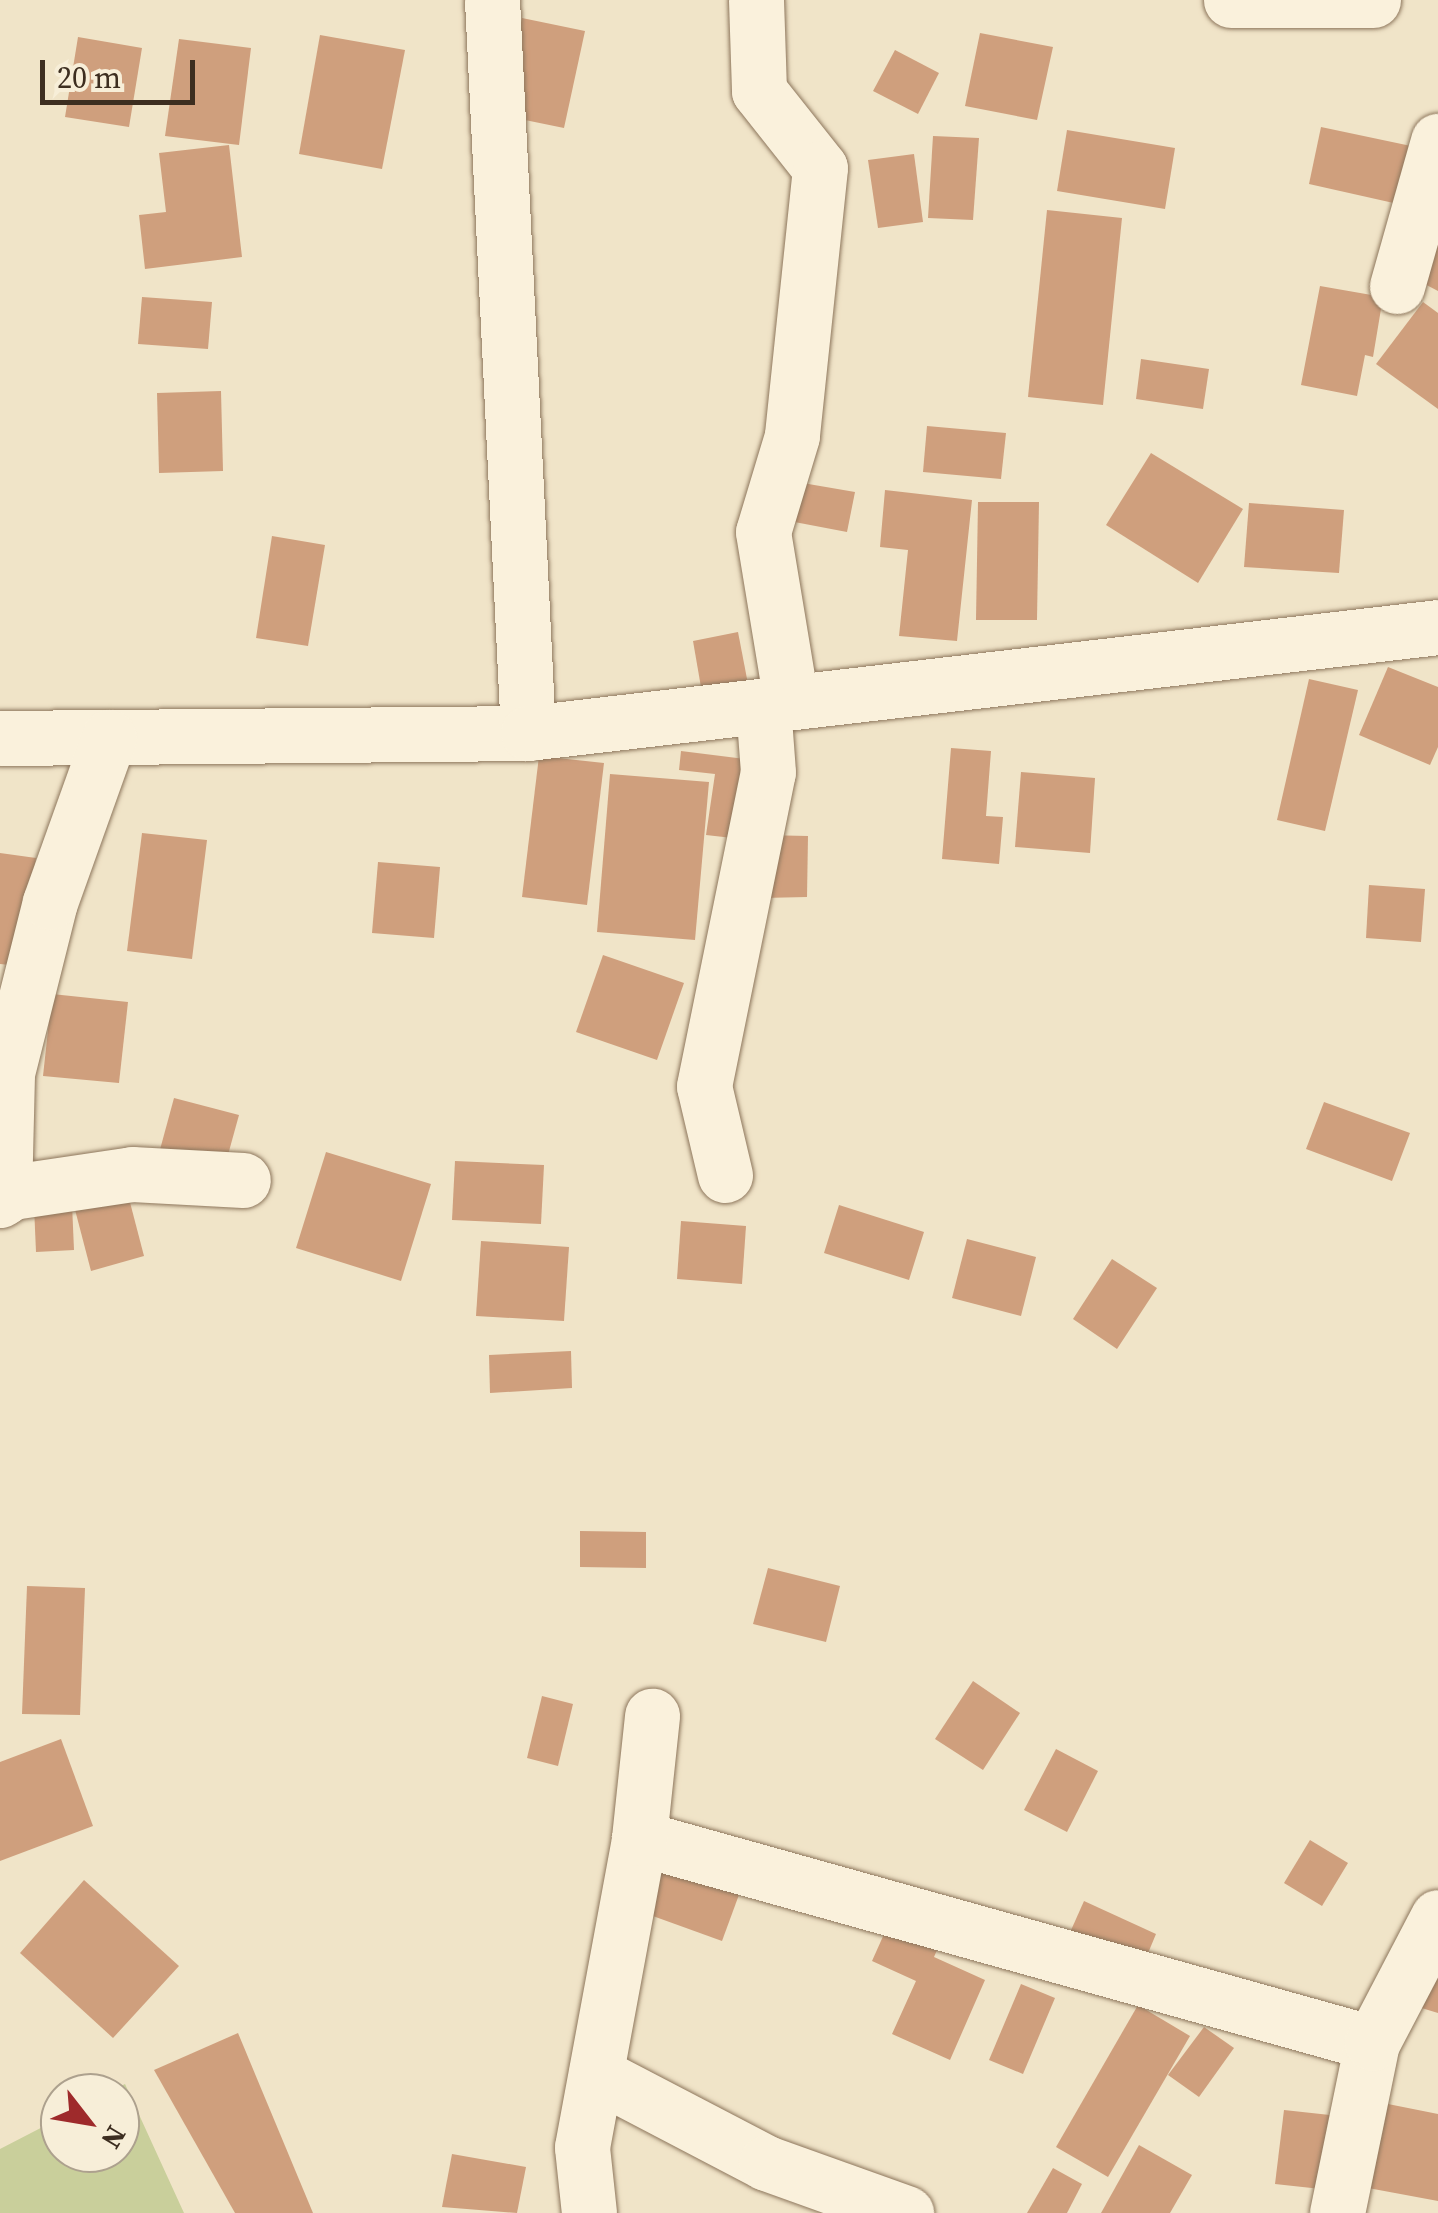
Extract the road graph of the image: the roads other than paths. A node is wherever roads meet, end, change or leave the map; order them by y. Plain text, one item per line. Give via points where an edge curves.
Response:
1 (492, 0) edge
2 (756, 0) edge
3 (1232, 0) edge
4 (1373, 0) edge
5 (1438, 141) edge
6 (1397, 286) dead end
7 (1438, 627) edge
8 (777, 704) junction
9 (528, 733) junction
10 (110, 737) junction
11 (0, 738) edge
12 (725, 1175) dead end
13 (243, 1180) dead end
14 (2, 1199) edge
15 (652, 1716) dead end
16 (639, 1838) junction
17 (1438, 1917) edge
18 (1372, 2043) junction
19 (596, 2074) junction
20 (589, 2213) edge
21 (906, 2213) edge
22 (1337, 2213) edge

1 - 9 street
2 - 8 street via 759,92 820,168 792,436 764,532
3 - 4 street
5 - 6 street
7 - 8 street
8 - 9 street
8 - 12 street via 704,1086
9 - 10 street
10 - 11 street
10 - 14 street via 50,902 7,1073
13 - 14 street via 132,1174
15 - 16 street
16 - 18 street
16 - 19 street
17 - 18 street
18 - 22 street
19 - 20 street via 582,2146
19 - 21 street via 766,2163

